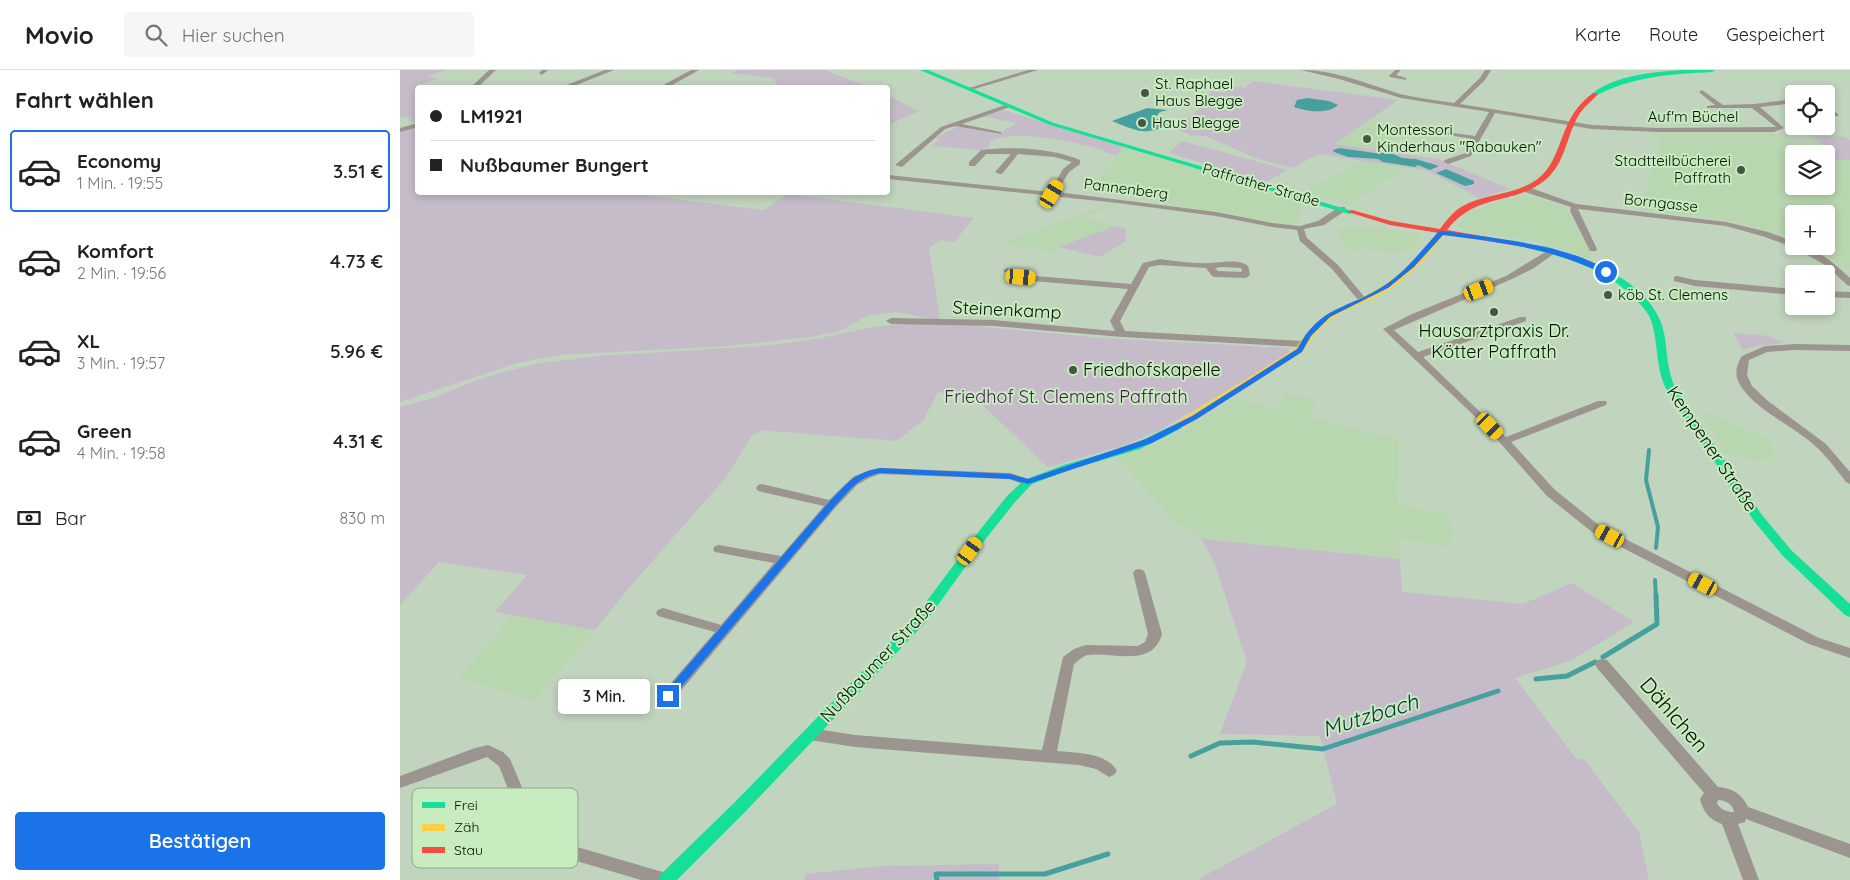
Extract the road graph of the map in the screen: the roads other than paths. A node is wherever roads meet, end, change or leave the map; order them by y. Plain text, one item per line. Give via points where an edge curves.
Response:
1 (493, 70) edge
2 (611, 70) edge
3 (696, 70) edge
4 (923, 70) edge
5 (1036, 70) edge
6 (1304, 70) edge
7 (1398, 70) edge
8 (1488, 70) edge
9 (1712, 70) edge
10 (1328, 72) edge
11 (1404, 79) dead end
12 (476, 85) edge
13 (570, 85) edge
14 (667, 85) edge
15 (969, 90) junction
16 (1702, 92) dead end
17 (1785, 102) edge
18 (1455, 105) junction
19 (1008, 106) junction
20 (1709, 106) dead end
21 (1721, 106) junction
22 (1754, 106) junction
23 (1493, 111) junction
24 (1570, 123) junction
25 (953, 124) junction
26 (415, 126) edge
27 (400, 130) edge
28 (1396, 131) dead end
29 (999, 133) dead end
30 (1477, 138) junction
31 (1016, 152) junction
32 (1448, 162) dead end
33 (972, 164) dead end
34 (899, 166) dead end
35 (999, 172) dead end
36 (890, 178) edge
37 (1525, 189) junction
38 (1052, 194) junction
39 (1575, 206) junction
40 (1342, 209) junction
41 (1300, 228) junction
42 (1441, 233) junction
43 (1785, 242) edge
44 (1593, 249) dead end
45 (1552, 251) junction
46 (1812, 255) edge
47 (1209, 266) dead end
48 (1007, 271) dead end
49 (1606, 272) joint
50 (1677, 279) dead end
51 (1850, 283) edge
52 (1134, 287) junction
53 (1785, 291) edge
54 (1835, 294) edge
55 (1850, 295) edge
56 (1362, 299) junction
57 (1524, 319) dead end
58 (891, 321) dead end
59 (1122, 334) junction
60 (1302, 344) junction
61 (1850, 348) edge
62 (1416, 356) junction
63 (1602, 403) dead end
64 (1505, 441) junction
65 (1850, 480) edge
66 (1028, 482) junction
67 (762, 488) dead end
68 (832, 504) junction
69 (719, 549) dead end
70 (784, 561) junction
71 (1139, 573) dead end
72 (1850, 612) edge
73 (663, 613) dead end
74 (723, 630) junction
75 (1850, 653) edge
76 (1602, 664) dead end
77 (668, 696) dead end
78 (810, 734) junction
79 (1048, 756) junction
80 (1109, 771) dead end
81 (400, 782) edge
82 (515, 788) edge
83 (1714, 794) junction
84 (1742, 811) junction
85 (1728, 819) junction
86 (1850, 851) edge
87 (578, 854) edge
88 (666, 880) edge
89 (1751, 880) edge

1 - 12 street
2 - 13 street
3 - 14 street
4 - 15 main road, Paffrather Straße
5 - 15 street via 1004,76
6 - 10 street
7 - 11 street via 1392,76
8 - 18 street via 1483,79
9 - 24 main road, Nußbaumer Straße via 1643,76 1613,84 1594,94
10 - 18 street via 1401,96
15 - 19 main road, Paffrather Straße
16 - 21 street, Auf'm Büchel
17 - 22 street, Auf'm Büchel
18 - 23 street
19 - 25 street
19 - 40 main road, Paffrather Straße via 1052,124
20 - 21 street, Auf'm Büchel
21 - 22 street, Auf'm Büchel
22 - 24 street, Auf'm Büchel via 1780,129 1657,130
23 - 24 street
23 - 30 street
24 - 37 main road, Nußbaumer Straße via 1548,175
25 - 29 street
25 - 34 street via 934,134
26 - 27 street
28 - 30 street via 1400,126
30 - 32 street via 1468,154
31 - 33 street via 984,152
31 - 35 street
31 - 38 street via 1051,154 1077,162 1066,171
36 - 38 street, Pannenberg
37 - 39 street, Borngasse
37 - 42 main road, Nußbaumer Straße via 1465,207 1456,212
38 - 41 street, Pannenberg
39 - 43 street, Borngasse via 1726,224
39 - 44 street via 1574,211
40 - 41 street via 1321,223
40 - 42 main road, Paffrather Straße
41 - 56 street via 1303,239 1335,267
42 - 45 main road, Paffrather Straße via 1517,242
42 - 56 main road, Nußbaumer Straße via 1402,274 1386,287
45 - 49 main road, Paffrather Straße
45 - 62 street via 1511,278 1388,329
46 - 51 street, Borngasse via 1830,264
47 - 52 street via 1155,262 1146,265
48 - 52 street, Steinenkamp via 1021,277
49 - 72 main road, Kempener Straße via 1625,284 1650,310 1657,322 1661,366 1670,387 1758,518 1787,553
50 - 53 street via 1695,284
52 - 59 street via 1115,321
54 - 55 street
56 - 60 main road, Nußbaumer Straße via 1327,316
57 - 62 street
58 - 59 street, Steinenkamp via 994,323
59 - 60 street, Steinenkamp
60 - 66 main road, Nußbaumer Straße via 1300,350 1170,431 1136,446
61 - 65 street via 1795,346 1765,349 1745,358 1741,373 1752,393 1812,438
62 - 64 street
63 - 64 street
64 - 75 street via 1551,493 1596,529 1814,642
66 - 68 street via 1010,476 880,471 866,473 855,480
66 - 78 main road, Nußbaumer Straße via 1011,498 920,620
67 - 68 street
68 - 70 street
69 - 70 street
70 - 74 street
71 - 79 street via 1154,639 1139,652 1086,650 1068,661
73 - 74 street
74 - 77 street
76 - 83 street, Dählchen
78 - 79 street via 855,741
78 - 88 main road, Nußbaumer Straße
79 - 80 street via 1100,764
81 - 82 street via 488,751 505,763
83 - 84 street via 1734,798
83 - 85 street via 1708,799 1710,808
84 - 85 street via 1739,817
84 - 86 street
85 - 89 street
87 - 88 street

